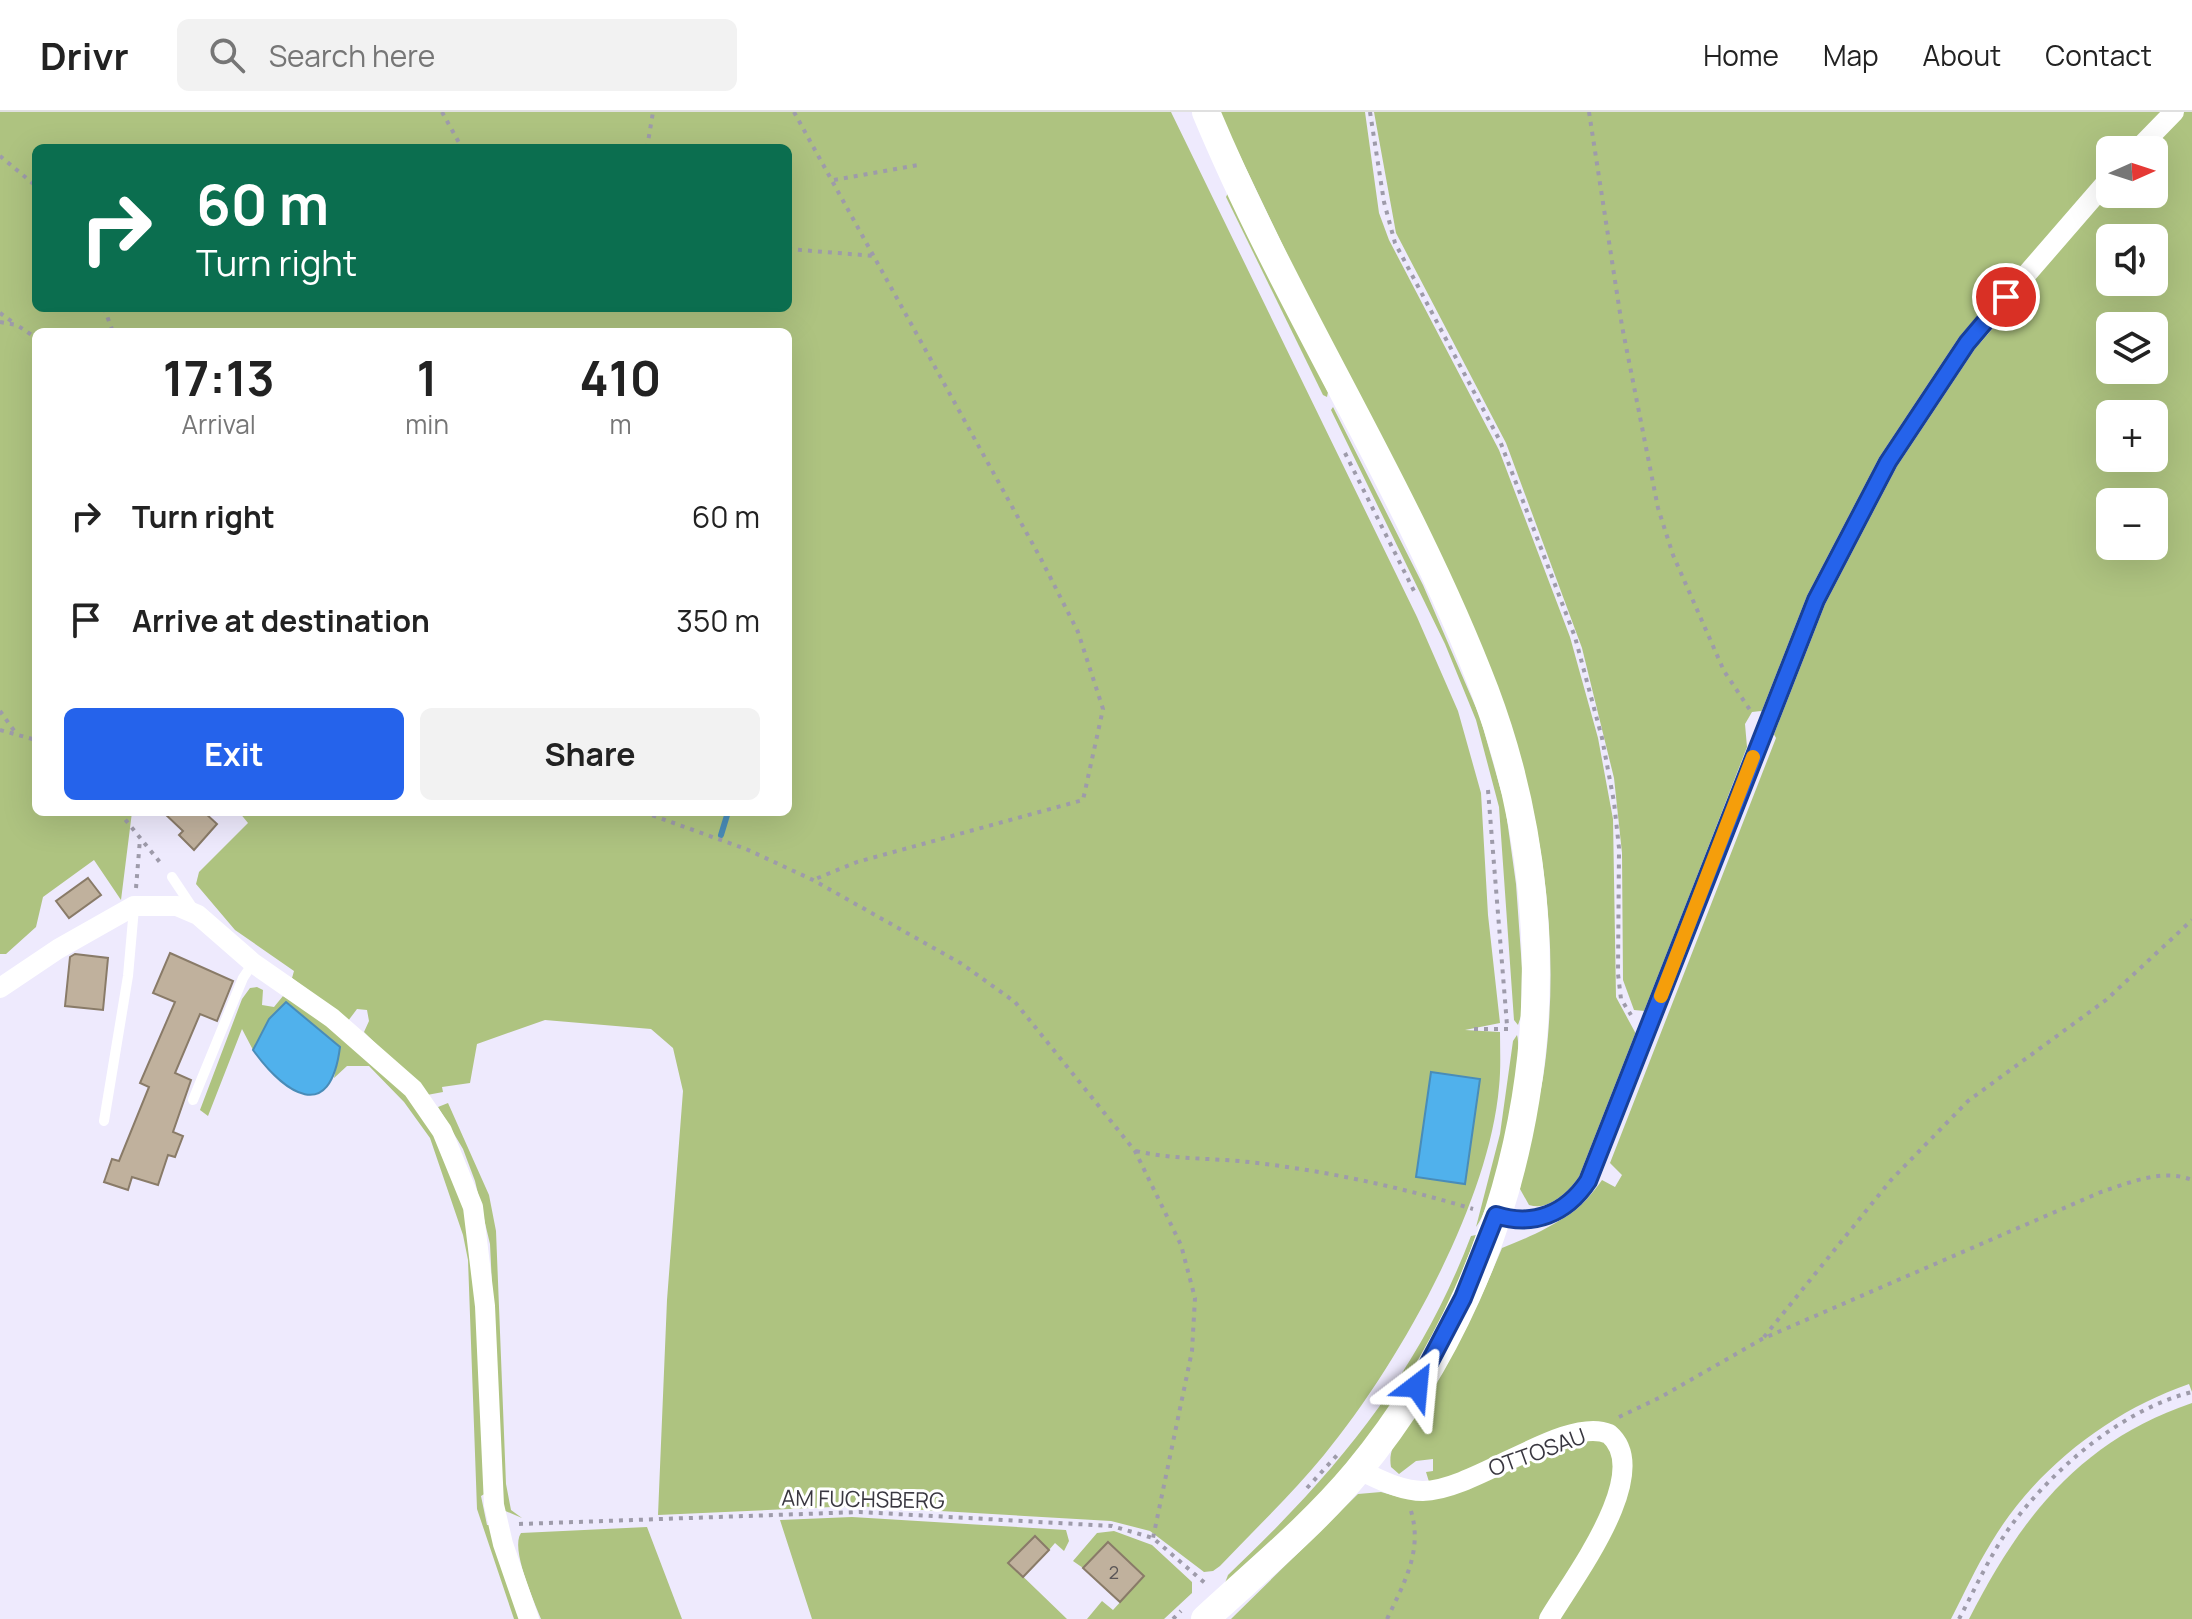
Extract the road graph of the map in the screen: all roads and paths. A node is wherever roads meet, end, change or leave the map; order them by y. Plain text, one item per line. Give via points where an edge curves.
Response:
1 (442, 112) edge
2 (653, 112) edge
3 (794, 112) edge
4 (1206, 112) edge
5 (1370, 112) edge
6 (1589, 112) edge
7 (2174, 112) edge
8 (2151, 136) edge
9 (460, 144) edge
10 (648, 144) edge
11 (0, 156) edge
12 (918, 165) dead end
13 (834, 180) junction
14 (32, 183) edge
15 (2096, 194) edge
16 (792, 249) edge
17 (875, 256) junction
18 (0, 313) edge
19 (0, 322) edge
20 (17, 325) junction
21 (32, 335) edge
22 (1344, 451) dead end
23 (1422, 608) dead end
24 (0, 711) edge
25 (1751, 711) dead end
26 (0, 730) edge
27 (16, 734) junction
28 (32, 739) edge
29 (1487, 787) dead end
30 (122, 816) edge
31 (654, 816) edge
32 (140, 839) junction
33 (172, 877) joint
34 (813, 880) junction
35 (134, 906) junction
36 (198, 915) junction
37 (2192, 920) edge
38 (253, 963) junction
39 (0, 988) edge
40 (1629, 1012) dead end
41 (1474, 1029) dead end
42 (1507, 1029) junction
43 (1507, 1042) dead end
44 (193, 1100) dead end
45 (104, 1121) dead end
46 (1135, 1151) junction
47 (2192, 1180) edge
48 (1480, 1211) junction
49 (1762, 1339) junction
50 (2192, 1392) edge
51 (1588, 1431) junction
52 (1347, 1442) dead end
53 (1349, 1461) junction
54 (1395, 1486) junction
55 (497, 1524) junction
56 (1153, 1538) junction
57 (1209, 1587) dead end
58 (529, 1619) edge
59 (1205, 1619) edge
60 (1387, 1619) edge
61 (1549, 1619) edge
62 (1959, 1619) edge

1 - 9 path
2 - 10 path
3 - 13 path
4 - 48 main road via 1455,622 1506,749 1520,801 1533,904 1536,1033 1527,1102
5 - 40 path via 1395,243 1500,441 1575,637 1614,802 1618,974 1621,999
6 - 25 path via 1614,281 1658,508 1724,671
7 - 8 street
11 - 14 path
12 - 13 path
13 - 17 path
15 - 48 street via 1967,343 1888,462 1816,600 1588,1181 1572,1201 1539,1219 1520,1221
16 - 17 path
17 - 34 path via 1072,620 1103,709 1083,800 857,862
18 - 20 path
19 - 20 path
20 - 21 path
22 - 23 path
24 - 27 path
26 - 27 path
27 - 28 path
29 - 42 path
30 - 32 path
31 - 34 path
32 - 33 path
32 - 35 path
33 - 36 lane
34 - 46 path via 962,964 1015,1002
35 - 36 street via 177,906
35 - 39 street
35 - 45 lane
36 - 38 street
37 - 49 path via 2106,1000 1968,1101 1891,1180
38 - 44 lane
38 - 55 street via 350,1033 425,1104 448,1144 473,1207 485,1306
41 - 42 path
42 - 43 path
46 - 48 path via 1362,1180
46 - 56 path via 1166,1209 1195,1298 1192,1351
47 - 49 path via 2142,1178 2101,1192
48 - 53 main road via 1473,1274 1441,1343 1417,1386
49 - 51 path via 1661,1397
50 - 62 path via 2136,1415 2063,1470 2010,1528
51 - 54 street, OTTOSAU via 1449,1487 1424,1491
51 - 61 street, OTTOSAU via 1603,1431 1615,1439 1624,1461 1621,1487
52 - 53 path
53 - 54 street, OTTOSAU
53 - 59 main road via 1283,1549
54 - 60 path via 1409,1506 1416,1546
55 - 56 path, AM FUCHSBERG via 860,1512 1112,1526
55 - 58 street
56 - 57 path, AM FUCHSBERG

